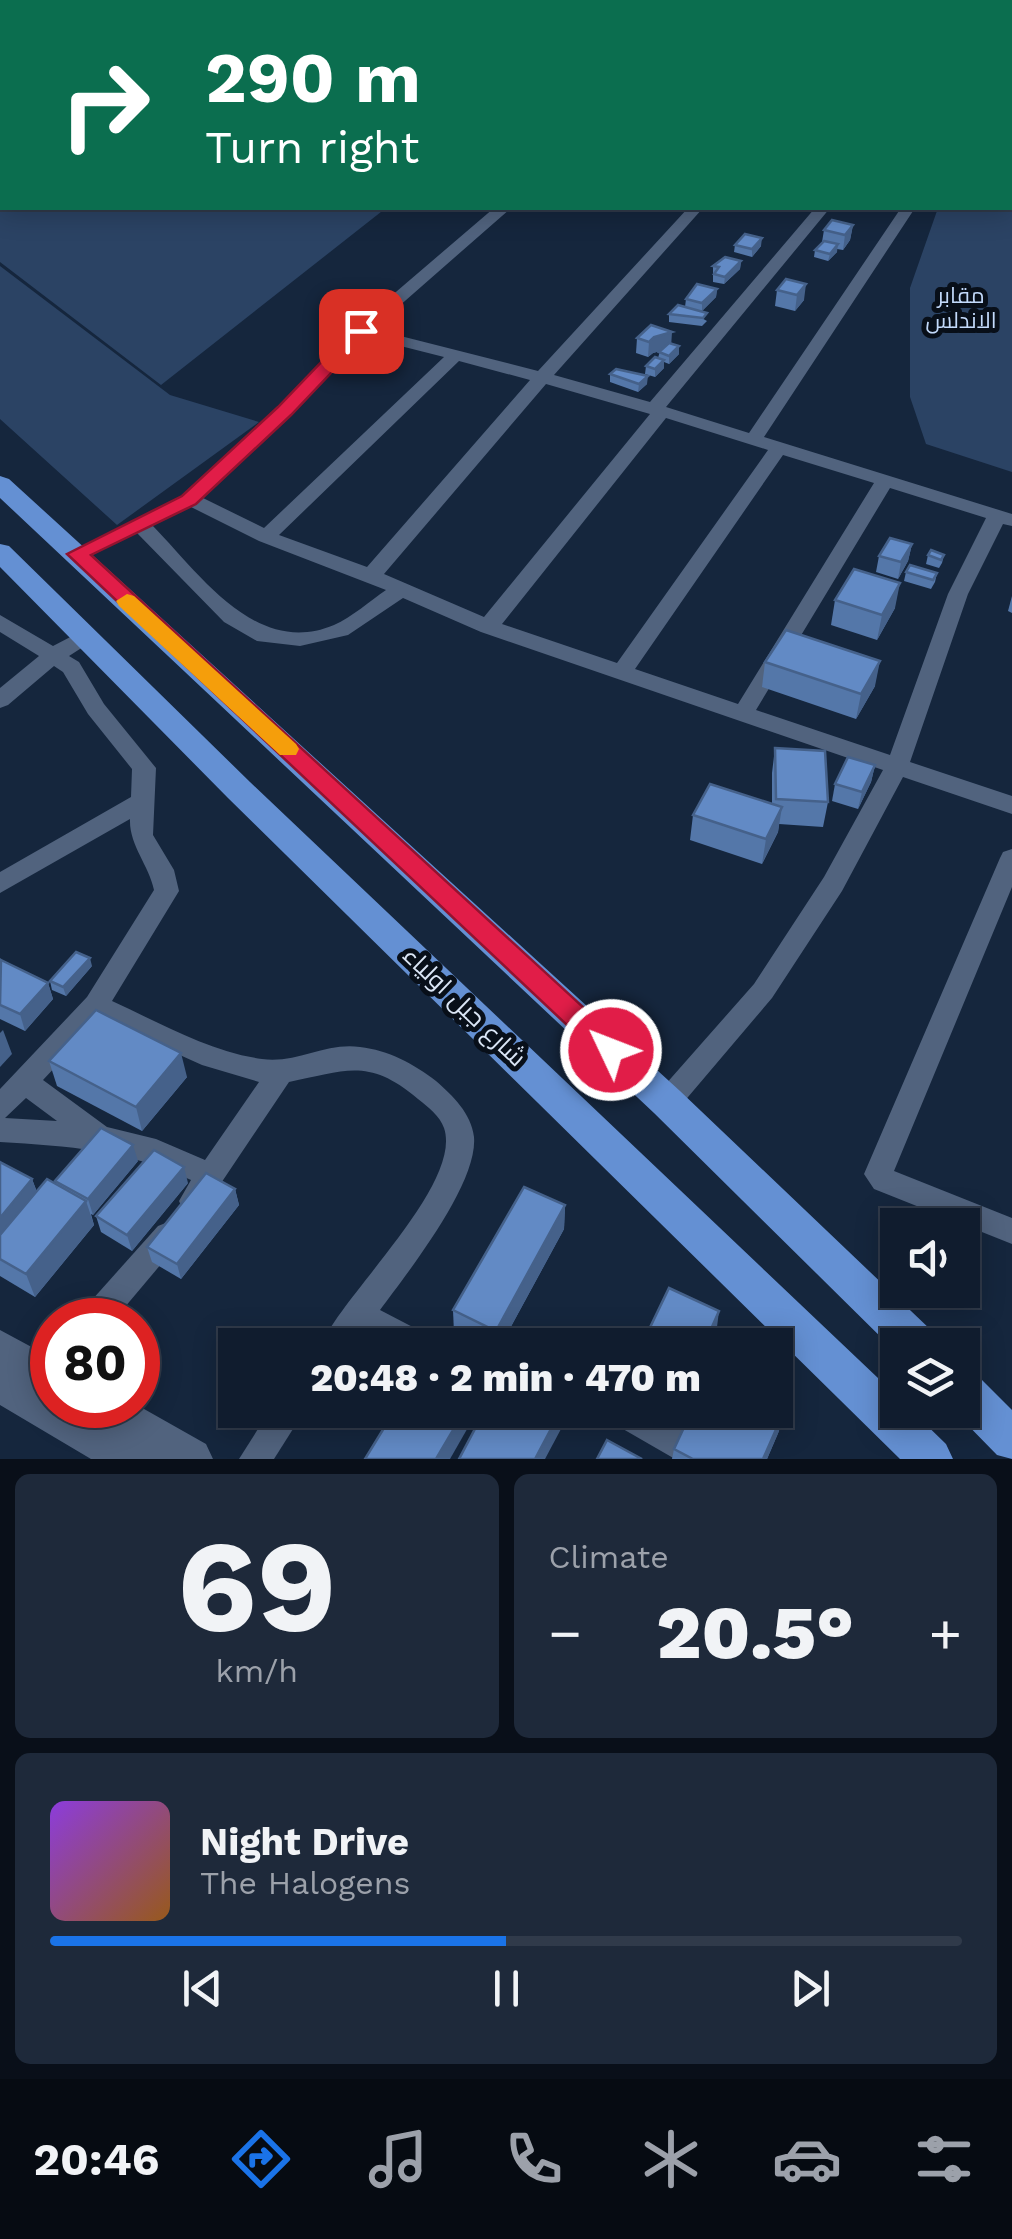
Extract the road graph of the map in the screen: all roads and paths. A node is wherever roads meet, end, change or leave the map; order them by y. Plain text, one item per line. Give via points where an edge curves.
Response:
1 (500, 210) edge
2 (694, 210) edge
3 (821, 210) edge
4 (907, 210) edge
5 (361, 331) junction
6 (456, 355) junction
7 (542, 376) junction
8 (658, 409) junction
9 (754, 439) junction
10 (779, 448) junction
11 (884, 481) junction
12 (0, 484) edge
13 (189, 500) junction
14 (1004, 518) edge
15 (140, 524) junction
16 (266, 537) junction
17 (0, 552) edge
18 (77, 554) junction
19 (371, 576) junction
20 (402, 589) junction
21 (0, 622) edge
22 (488, 626) junction
23 (86, 638) junction
24 (55, 654) junction
25 (621, 673) junction
26 (0, 700) edge
27 (742, 715) junction
28 (898, 766) junction
29 (144, 800) junction
30 (1012, 804) edge
31 (1012, 858) edge
32 (0, 884) edge
33 (96, 1005) junction
34 (281, 1072) junction
35 (26, 1082) junction
36 (666, 1102) junction
37 (0, 1108) edge
38 (0, 1130) edge
39 (98, 1134) junction
40 (210, 1176) junction
41 (1012, 1231) edge
42 (114, 1298) edge
43 (358, 1314) junction
44 (348, 1328) edge
45 (385, 1328) edge
46 (899, 1328) edge
47 (0, 1350) edge
48 (30, 1364) edge
49 (0, 1382) edge
50 (980, 1407) edge
51 (136, 1428) edge
52 (277, 1428) edge
53 (654, 1428) edge
54 (1012, 1440) edge
55 (132, 1459) edge
56 (191, 1459) edge
57 (254, 1459) edge
58 (703, 1459) edge
59 (931, 1459) edge

1 - 5 street
2 - 7 street
3 - 8 street
4 - 9 street
5 - 6 street
5 - 13 street
6 - 7 street
6 - 16 street
7 - 8 street
7 - 19 street
8 - 9 street
8 - 22 street
9 - 10 street
10 - 11 street
10 - 25 street
11 - 14 street
11 - 27 street
12 - 18 highway
13 - 15 street
13 - 16 street
14 - 28 street via 958,594
15 - 18 street
15 - 20 street via 257,634 300,639 341,630
16 - 19 street
17 - 23 highway, شارع جبل اولياء
18 - 36 highway
19 - 20 street
20 - 22 street
21 - 24 street
22 - 25 street
23 - 24 street
23 - 59 highway, شارع جبل اولياء
24 - 26 street
24 - 29 street via 82,680 96,709 144,768
25 - 27 street
27 - 28 street
28 - 30 street
28 - 36 street via 763,991
29 - 32 street
29 - 33 street via 141,835 162,870 166,892
31 - 41 street via 878,1174
33 - 34 street via 219,1058
33 - 35 street
34 - 40 street
34 - 43 street via 359,1057 401,1069 453,1112 461,1142 446,1192
35 - 37 street
35 - 39 street
36 - 46 highway
38 - 39 street
39 - 40 street via 165,1153
40 - 42 street
43 - 44 street
43 - 45 street
47 - 48 street
49 - 55 street
50 - 54 highway
51 - 56 street
52 - 57 street
53 - 58 street

